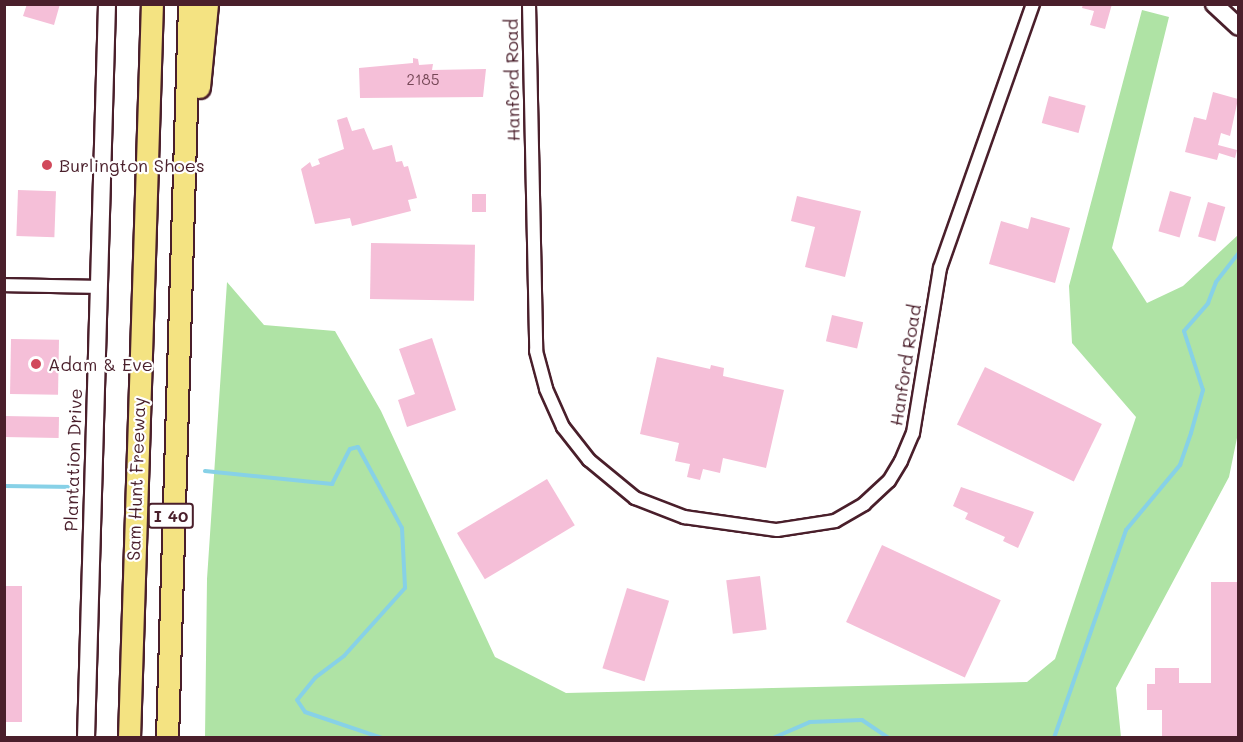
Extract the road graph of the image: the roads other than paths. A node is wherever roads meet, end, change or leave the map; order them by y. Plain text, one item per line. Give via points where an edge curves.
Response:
1 (107, 4) edge
2 (140, 4) edge
3 (152, 4) edge
4 (189, 4) edge
5 (207, 4) edge
6 (529, 4) edge
7 (1033, 4) edge
8 (1214, 4) edge
9 (1239, 26) edge
10 (4, 285) edge
11 (97, 287) junction
12 (180, 294) junction
13 (139, 387) junction
14 (86, 738) edge
15 (129, 738) edge
16 (167, 738) edge

1 - 11 street, Plantation Drive
2 - 13 highway
3 - 13 highway, Sam Hunt Freeway / I 40
4 - 12 highway, Sam Hunt Freeway / I 40
5 - 12 highway
6 - 7 street, Hanford Road via 536,351 546,389 563,427 589,460 635,498 684,517 777,530 804,529 835,521 864,504 889,481 902,461 913,433 940,268
8 - 9 street
10 - 11 street
11 - 14 street, Plantation Drive
12 - 16 highway, Sam Hunt Freeway / I 40
13 - 15 highway, Sam Hunt Freeway / I 40

